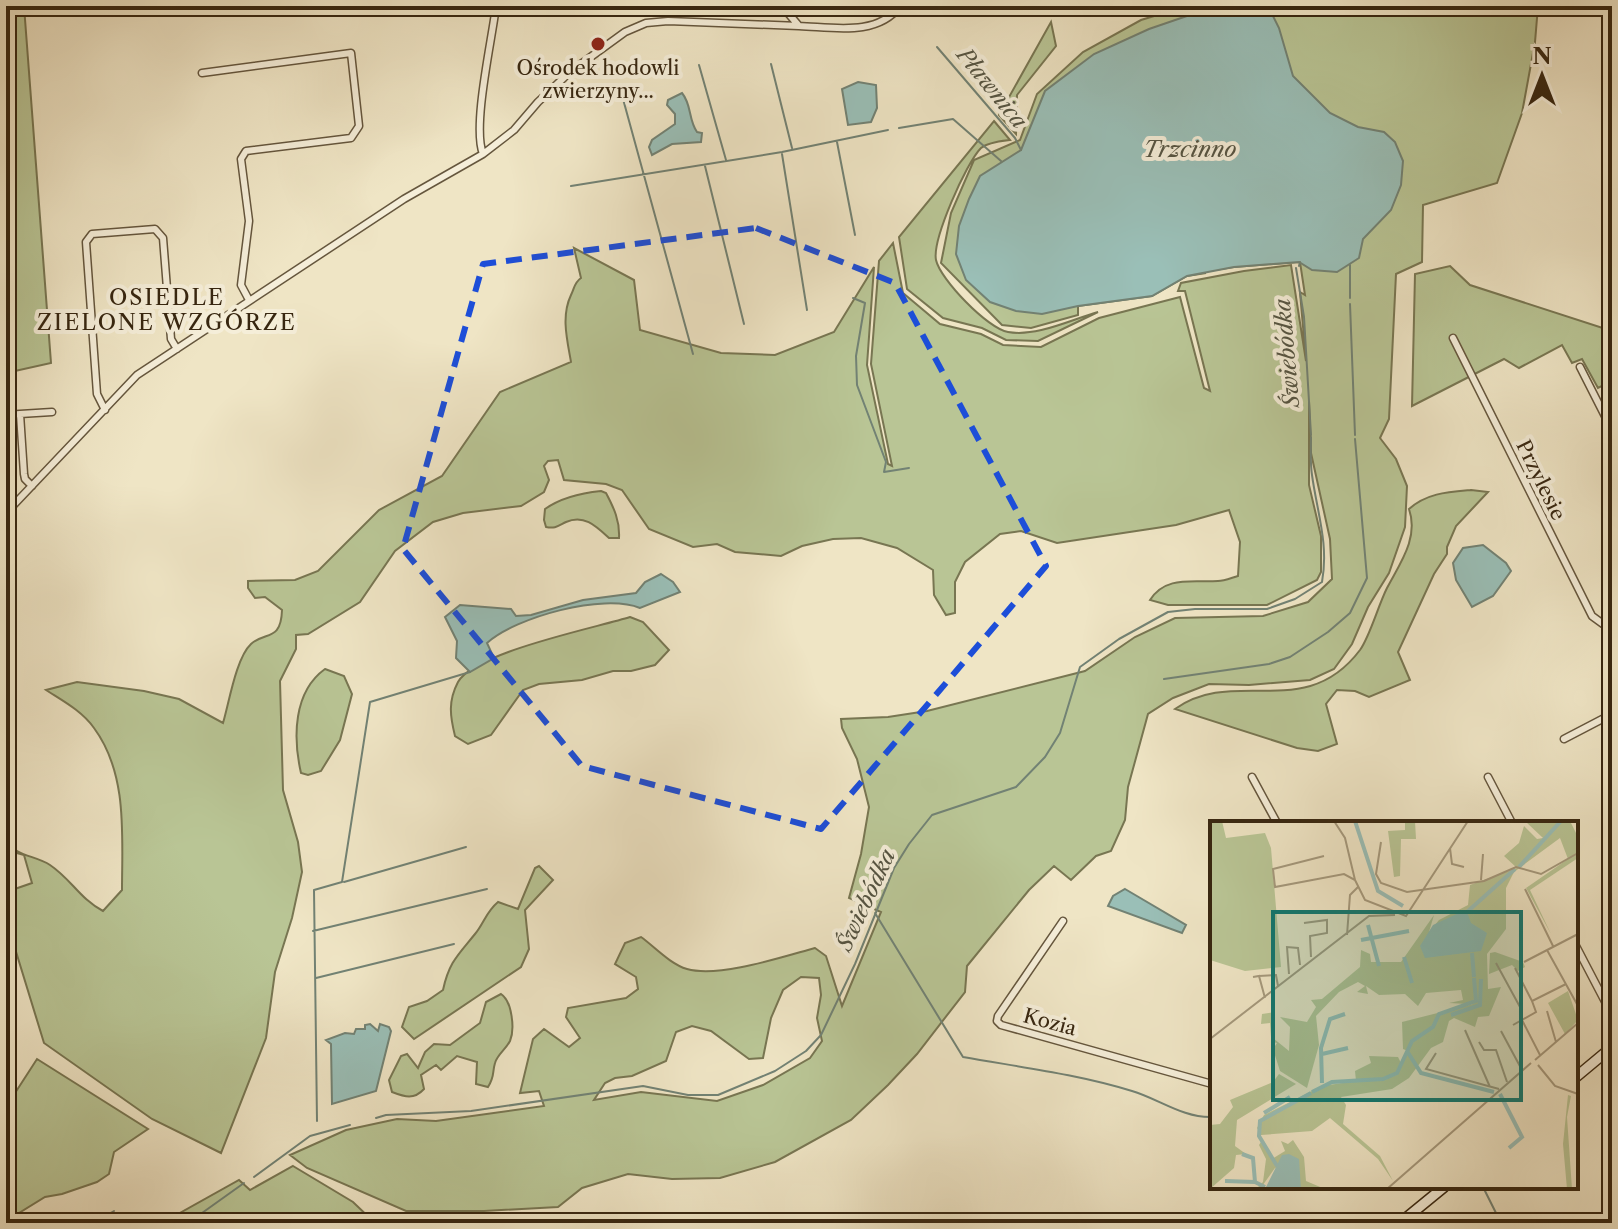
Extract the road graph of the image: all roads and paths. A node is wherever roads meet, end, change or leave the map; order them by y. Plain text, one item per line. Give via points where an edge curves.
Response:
1 (496, 6) edge
2 (782, 6) edge
3 (900, 6) edge
4 (799, 26) junction
5 (202, 73) dead end
6 (483, 154) junction
7 (249, 300) junction
8 (1453, 338) dead end
9 (177, 349) junction
10 (1580, 367) dead end
11 (105, 410) junction
12 (52, 412) dead end
13 (20, 414) junction
14 (6, 415) edge
15 (1612, 430) edge
16 (32, 486) junction
17 (6, 513) edge
18 (1610, 621) dead end
19 (1612, 714) edge
20 (1564, 739) dead end
21 (1252, 777) dead end
22 (1488, 777) dead end
23 (1276, 821) edge
24 (1511, 821) edge
25 (1063, 921) dead end
26 (1579, 958) edge
27 (1612, 1015) edge
28 (1612, 1047) edge
29 (1578, 1075) edge
30 (1210, 1083) edge
31 (1442, 1189) edge
32 (1400, 1223) edge

1 - 6 street via 479,132
2 - 4 street
3 - 4 street via 868,27
4 - 6 street via 687,20 638,26 570,72
5 - 7 street via 351,53 359,126 351,138 246,151 241,159 249,221 241,285
6 - 7 street
7 - 9 street
8 - 18 street, Przylesie via 1592,616 1603,624
9 - 11 street via 137,375
9 - 11 street via 171,339 163,238 155,229 92,234 86,242 97,394
10 - 15 street
11 - 16 street
12 - 13 street
13 - 14 street
13 - 16 street via 24,474
16 - 17 street
19 - 20 street
21 - 23 street
22 - 24 street
25 - 30 street, Kozia via 997,1021
26 - 27 street
28 - 29 street
31 - 32 street

